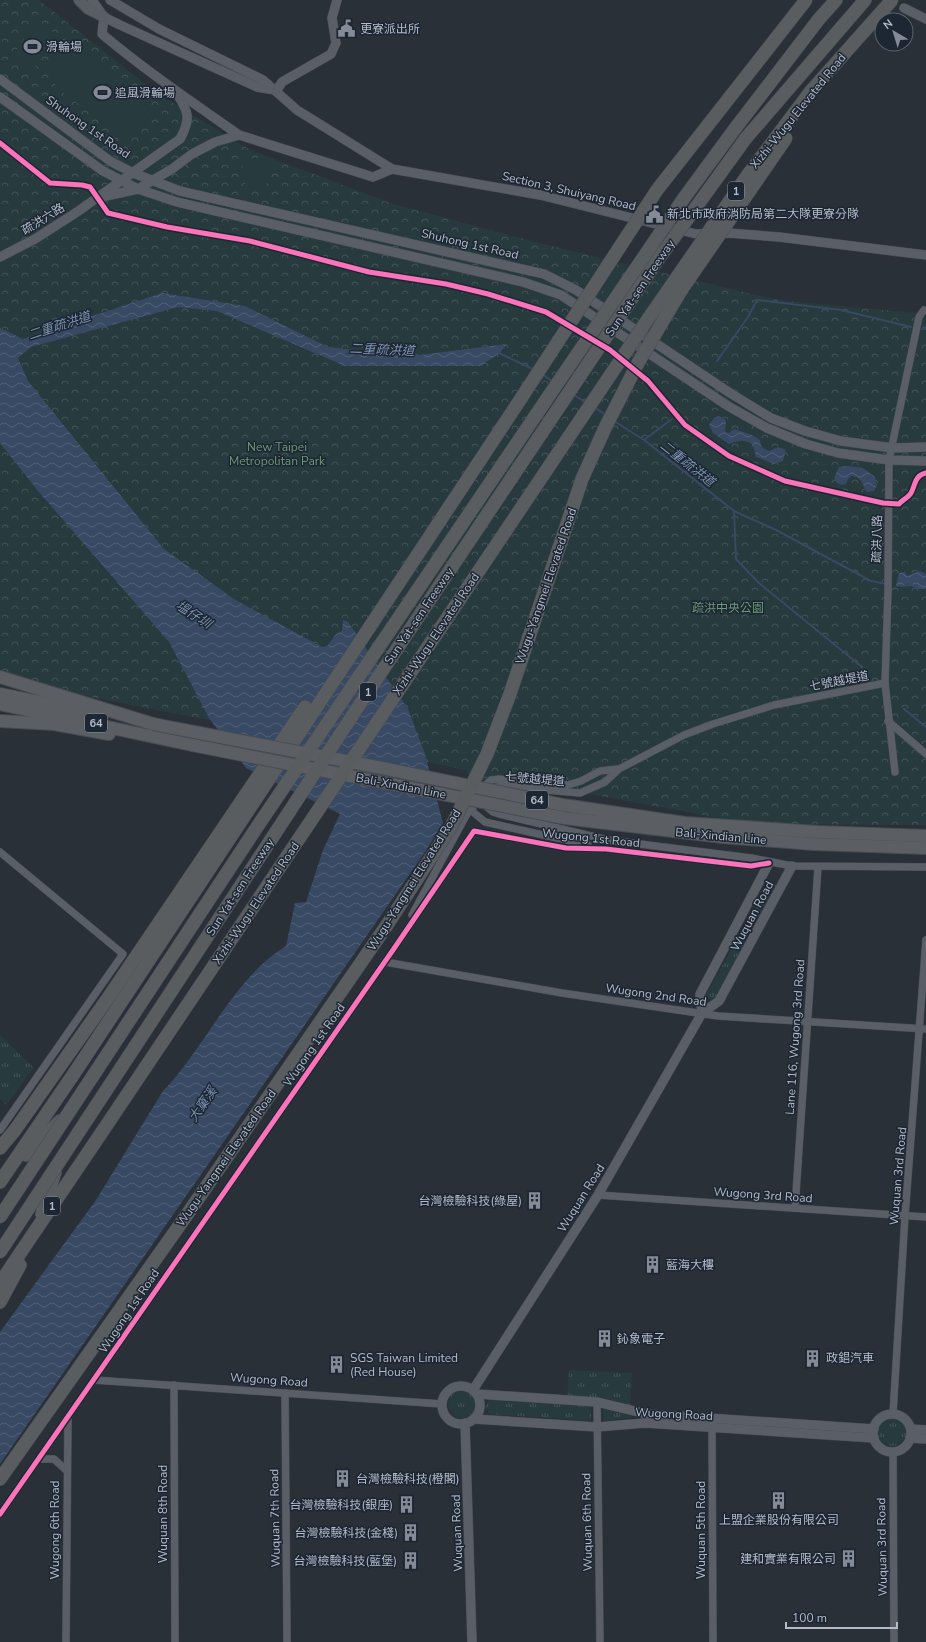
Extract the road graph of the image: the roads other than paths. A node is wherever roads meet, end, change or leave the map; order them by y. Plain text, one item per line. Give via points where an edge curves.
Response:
1 (79, 0) edge
2 (92, 0) edge
3 (110, 0) edge
4 (337, 0) edge
5 (806, 0) edge
6 (836, 0) edge
7 (865, 0) edge
8 (892, 0) edge
9 (904, 8) dead end
10 (104, 17) junction
11 (926, 19) edge
12 (833, 66) junction
13 (0, 79) edge
14 (277, 90) junction
15 (177, 94) junction
16 (0, 97) edge
17 (239, 135) junction
18 (392, 168) junction
19 (133, 173) junction
20 (121, 181) junction
21 (152, 181) junction
22 (138, 189) junction
23 (97, 198) junction
24 (926, 255) edge
25 (0, 257) edge
26 (924, 310) dead end
27 (516, 406) junction
28 (892, 448) junction
29 (926, 448) edge
30 (889, 460) junction
31 (926, 461) edge
32 (0, 678) edge
33 (884, 683) junction
34 (0, 694) edge
35 (0, 704) edge
36 (888, 721) junction
37 (0, 722) edge
38 (153, 724) junction
39 (192, 745) junction
40 (926, 754) edge
41 (619, 768) junction
42 (894, 772) dead end
43 (472, 804) junction
44 (926, 836) edge
45 (608, 840) joint
46 (606, 848) junction
47 (926, 848) edge
48 (0, 852) edge
49 (769, 863) junction
50 (792, 866) junction
51 (818, 867) junction
52 (926, 867) edge
53 (926, 940) edge
54 (393, 950) junction
55 (385, 962) junction
56 (702, 1013) junction
57 (808, 1020) junction
58 (923, 1028) edge
59 (73, 1106) junction
60 (0, 1130) edge
61 (0, 1148) edge
62 (56, 1167) junction
63 (0, 1182) edge
64 (598, 1195) junction
65 (795, 1208) junction
66 (905, 1216) junction
67 (0, 1217) edge
68 (926, 1217) edge
69 (0, 1252) edge
70 (0, 1283) edge
71 (0, 1302) edge
72 (94, 1380) junction
73 (174, 1386) junction
74 (475, 1392) junction
75 (284, 1393) junction
76 (597, 1402) junction
77 (442, 1404) junction
78 (893, 1414) junction
79 (68, 1418) junction
80 (474, 1419) junction
81 (712, 1423) junction
82 (465, 1424) junction
83 (597, 1427) junction
84 (926, 1430) edge
85 (874, 1433) junction
86 (910, 1434) junction
87 (926, 1439) edge
88 (893, 1452) junction
89 (39, 1459) junction
90 (66, 1470) junction
91 (0, 1479) edge
92 (0, 1514) edge
93 (66, 1642) edge
94 (175, 1642) edge
95 (287, 1642) edge
96 (472, 1642) edge
97 (600, 1642) edge
98 (713, 1642) edge
99 (894, 1642) edge

1 - 10 main road via 88,9
2 - 10 street
3 - 14 street, Section 3, Shuiyang Road via 159,29 263,80
4 - 14 street via 332,18 336,43 331,54 282,82
5 - 27 highway, bridge via 657,190
6 - 59 highway, Sun Yat-sen Freeway / 1, bridge via 684,198 255,830
7 - 62 highway, Sun Yat-sen Freeway / 1, bridge via 746,138 657,261 366,695
8 - 12 highway, Xizhi-Wugu Elevated Road / 1, bridge
9 - 11 street
10 - 14 street via 256,87
10 - 15 street via 102,34
12 - 70 highway, Xizhi-Wugu Elevated Road / 1, bridge via 746,176
12 - 91 highway, Wugu-Yangmei Elevated Road / 1, bridge via 682,289 638,363 605,428 582,479 505,708 451,827 305,1044
13 - 19 street, Shuhong 1st Road via 110,161
14 - 18 street, Section 3, Shuiyang Road via 296,110
15 - 17 street
15 - 19 street, 疏洪六路 via 187,109 188,125 180,139
16 - 20 street, Shuhong 1st Road via 103,171
17 - 18 street via 373,177
17 - 21 street via 215,142
18 - 24 street, Section 3, Shuiyang Road via 540,195 696,234 728,233 779,237
19 - 20 street, 疏洪六路
19 - 21 street, Shuhong 1st Road
20 - 22 street, Shuhong 1st Road
20 - 23 street, 疏洪六路
21 - 22 street
21 - 28 street, Shuhong 1st Road via 180,191 544,274 576,290 771,418 841,441
22 - 23 street, 疏洪六路
22 - 30 street, Shuhong 1st Road via 177,202 523,282 561,295 728,406 767,428 806,444 838,453
23 - 25 street, 疏洪六路 via 35,239
26 - 28 street, 疏洪八路 via 919,317
27 - 61 highway, bridge via 460,479 113,991
27 - 63 highway, bridge
28 - 29 street, Shuhong 1st Road
28 - 30 street, 疏洪八路
30 - 31 street, Shuhong 1st Road
30 - 33 street, 疏洪八路
32 - 38 highway
33 - 36 street, 疏洪八路
33 - 41 street, 七號越堤道 via 774,705 743,714 684,735
34 - 38 highway, Bali-Xindian Line / 64
35 - 39 highway, Bali-Xindian Line / 64
36 - 40 street
36 - 42 street, 疏洪八路
37 - 39 highway via 54,724 116,736
38 - 44 highway, Bali-Xindian Line / 64, bridge via 570,806 684,823
39 - 47 highway, Bali-Xindian Line / 64, bridge via 571,819 735,838
41 - 43 street, 七號越堤道 via 600,771 581,781 568,784 491,780 479,791
41 - 45 street, 七號越堤道 via 605,782 580,793 500,786 489,792 486,800 487,807 493,812
43 - 46 street via 473,812 485,822
43 - 54 street, 七號越堤道
45 - 49 street, Wugong 1st Road via 750,858
46 - 49 street, Wugong 1st Road via 751,866
46 - 54 street, Wugong 1st Road via 566,848 474,831
48 - 60 street via 123,954
49 - 50 street, Wugong 1st Road
49 - 56 street, Wuquan Road via 700,994
50 - 51 street, Wugong 1st Road
50 - 56 street, Wuquan Road via 719,1001
51 - 52 street, Wugong 1st Road
51 - 57 street, Lane 116, Wugong 3rd Road
53 - 58 street, Wuquan 3rd Road
54 - 55 street, Wugong 1st Road
55 - 56 street, Wugong 2nd Road via 562,993
55 - 72 street, Wugong 1st Road
56 - 57 street, Wugong 2nd Road
56 - 64 street, Wuquan Road
57 - 58 street, Wugong 2nd Road
57 - 65 street, Lane 116, Wugong 3rd Road
58 - 66 street, Wuquan 3rd Road
59 - 63 highway, bridge
59 - 67 highway, Sun Yat-sen Freeway / 1, bridge
62 - 69 highway, Sun Yat-sen Freeway / 1, bridge
62 - 71 highway, bridge via 38,1227
64 - 65 street, Wugong 3rd Road
64 - 74 street, Wuquan Road
65 - 66 street, Wugong 3rd Road
66 - 68 street, Wugong 3rd Road
66 - 78 street, Wuquan 3rd Road
72 - 73 street, Wugong Road
72 - 79 street, Wugong 1st Road
73 - 75 street, Wugong Road
73 - 94 street, Wuquan 8th Road
74 - 76 street, Wugong Road
74 - 77 street via 463,1386 454,1388 446,1394
74 - 80 street via 480,1409
75 - 77 street, Wugong Road
75 - 95 street, Wuquan 7th Road
76 - 81 street, Wugong Road via 647,1414
76 - 83 street, Wuquan 6th Road
77 - 82 street via 447,1418 455,1423
78 - 85 street via 880,1418
78 - 86 street via 906,1420
79 - 89 street, Wugong 1st Road
79 - 90 street, Wugong 6th Road
80 - 82 street
80 - 83 street, Wugong Road
81 - 83 street, Wugong Road via 645,1423
81 - 85 street, Wugong Road
81 - 98 street, Wuquan 5th Road
82 - 96 street, Wuquan Road
83 - 97 street, Wuquan 6th Road
84 - 86 street
85 - 88 street via 879,1446
86 - 87 street
86 - 88 street via 903,1448
88 - 99 street, Wuquan 3rd Road
89 - 90 street via 54,1459
89 - 92 street, Wugong 1st Road
90 - 93 street, Wugong 6th Road

